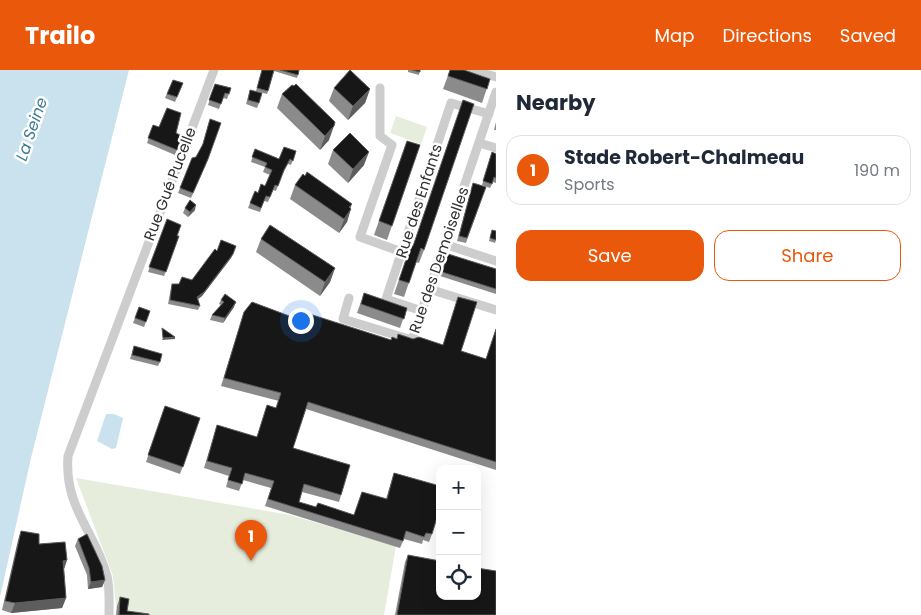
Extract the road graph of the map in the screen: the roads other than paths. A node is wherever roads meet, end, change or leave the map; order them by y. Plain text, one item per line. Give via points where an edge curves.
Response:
1 (214, 70) edge
2 (471, 70) edge
3 (496, 77) edge
4 (380, 88) dead end
5 (496, 92) edge
6 (489, 114) junction
7 (479, 143) junction
8 (496, 148) edge
9 (444, 244) junction
10 (402, 252) junction
11 (496, 261) edge
12 (429, 289) junction
13 (349, 298) dead end
14 (496, 310) edge
15 (422, 311) junction
16 (109, 615) edge

1 - 16 street, Rue Gué Pucelle via 68,456 66,476 71,497 108,578
2 - 3 street
4 - 10 street via 380,136 392,145 360,237
5 - 6 street, Rue des Demoiselles
6 - 7 street, Rue des Demoiselles
6 - 10 street, Rue des Enfants via 451,103
7 - 8 street
7 - 9 street, Rue des Demoiselles
9 - 11 street
9 - 12 street, Rue des Demoiselles
10 - 15 street, Rue des Enfants via 386,299
12 - 14 street
12 - 15 street, Rue des Demoiselles
13 - 15 street, Rue des Demoiselles via 343,319 412,340

